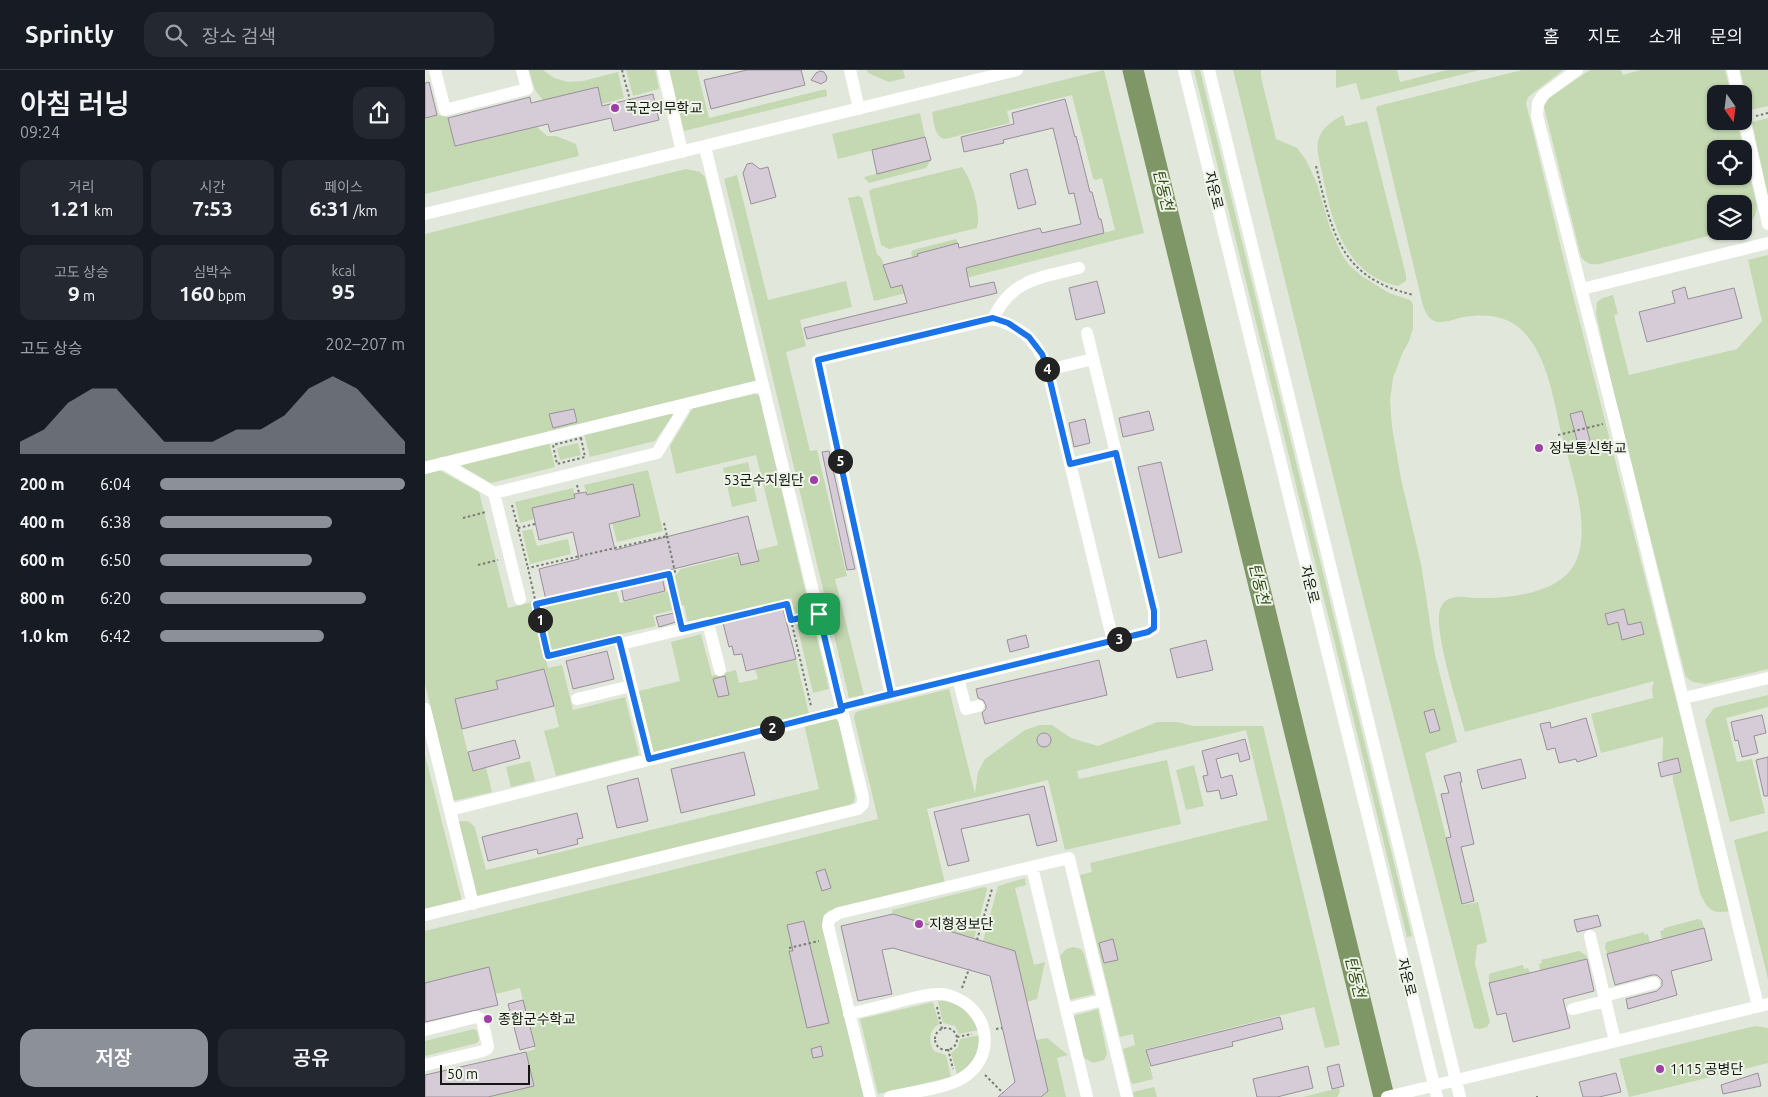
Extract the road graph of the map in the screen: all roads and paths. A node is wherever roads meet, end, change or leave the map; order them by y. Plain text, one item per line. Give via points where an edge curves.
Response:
1 (435, 70) edge
2 (523, 70) edge
3 (622, 70) edge
4 (663, 70) edge
5 (850, 70) edge
6 (1017, 70) edge
7 (1184, 70) edge
8 (1209, 70) edge
9 (1577, 70) edge
10 (1733, 70) edge
11 (1736, 85) edge
12 (630, 100) dead end
13 (859, 109) junction
14 (1747, 130) edge
15 (705, 146) junction
16 (682, 152) junction
17 (1316, 166) dead end
18 (425, 214) edge
19 (1768, 224) edge
20 (1768, 244) edge
21 (1079, 268) dead end
22 (1582, 289) junction
23 (1414, 295) dead end
24 (993, 318) junction
25 (1087, 333) dead end
26 (1093, 359) junction
27 (1048, 370) junction
28 (763, 385) junction
29 (686, 404) junction
30 (1615, 421) junction
31 (1558, 435) dead end
32 (581, 438) joint
33 (1116, 453) junction
34 (443, 463) junction
35 (1070, 464) junction
36 (425, 468) edge
37 (494, 493) junction
38 (512, 505) dead end
39 (498, 509) junction
40 (463, 518) dead end
41 (664, 523) dead end
42 (535, 524) dead end
43 (518, 528) junction
44 (667, 536) junction
45 (510, 557) junction
46 (477, 565) dead end
47 (528, 568) junction
48 (669, 574) junction
49 (520, 599) dead end
50 (536, 604) junction
51 (819, 614) junction
52 (791, 620) junction
53 (708, 623) junction
54 (682, 629) junction
55 (1113, 641) junction
56 (621, 644) junction
57 (720, 670) dead end
58 (958, 678) junction
59 (1768, 678) edge
60 (631, 686) junction
61 (891, 694) junction
62 (1684, 698) junction
63 (577, 699) dead end
64 (978, 706) dead end
65 (842, 709) junction
66 (425, 710) edge
67 (814, 718) junction
68 (428, 732) edge
69 (649, 759) junction
70 (450, 810) junction
71 (1032, 867) junction
72 (993, 884) dead end
73 (473, 904) junction
74 (425, 915) edge
75 (1590, 936) dead end
76 (831, 938) junction
77 (977, 940) dead end
78 (789, 948) dead end
79 (969, 969) dead end
80 (1654, 983) dead end
81 (934, 994) junction
82 (1605, 998) junction
83 (958, 1000) junction
84 (1103, 1000) junction
85 (1763, 1005) edge
86 (1066, 1009) junction
87 (1573, 1009) dead end
88 (849, 1014) junction
89 (942, 1028) junction
90 (425, 1030) edge
91 (1615, 1041) junction
92 (948, 1049) junction
93 (425, 1065) edge
94 (976, 1067) junction
95 (1456, 1080) junction
96 (956, 1082) junction
97 (1435, 1092) edge
98 (1003, 1093) dead end
99 (870, 1097) edge
100 (891, 1097) edge
101 (1087, 1097) edge
102 (1127, 1097) edge
103 (1387, 1097) edge
104 (1460, 1097) edge

1 - 2 street via 445,110 527,89
3 - 12 path
4 - 16 street
5 - 13 street
6 - 13 street
7 - 97 street, 자운로
8 - 95 street, 자운로
9 - 22 street via 1543,95 1538,103 1537,116
10 - 11 street
13 - 15 street
14 - 19 street
15 - 16 street
15 - 28 street
16 - 18 street
17 - 23 path via 1335,231 1351,262 1375,281
20 - 22 street
21 - 24 street via 1020,285 1003,301
22 - 30 street
24 - 27 street via 1008,323 1029,337 1042,354
24 - 61 street via 818,360
25 - 26 street
26 - 27 street
26 - 33 street
27 - 35 street
28 - 29 street
28 - 51 street
29 - 34 street
29 - 37 street via 657,453
30 - 31 path
30 - 62 street
32 - 32 path via 553,445 557,464 585,457
33 - 35 street
33 - 55 street via 1155,620 1154,628 1148,632
34 - 36 street
34 - 37 street
35 - 55 street
37 - 39 street
38 - 43 path
39 - 40 path
39 - 45 street
41 - 44 path
42 - 43 path
43 - 47 path
44 - 47 path
44 - 48 path via 675,572
45 - 46 path
45 - 49 street
47 - 50 path
48 - 50 path
48 - 54 path
50 - 56 path via 548,656 619,639
51 - 52 path
51 - 65 street
52 - 53 path via 787,604
52 - 67 path
53 - 54 street
53 - 57 street
54 - 56 street
55 - 58 street
56 - 60 street
58 - 61 street
58 - 64 street via 966,709
59 - 62 street
60 - 63 street
60 - 69 street
61 - 65 street
62 - 85 street
65 - 67 street
65 - 73 street via 863,797 863,804 858,809
66 - 68 street
67 - 69 street
68 - 70 street
69 - 70 street
70 - 73 street
71 - 76 street via 833,915 829,919
71 - 84 street via 1069,858
71 - 86 street
72 - 77 path
73 - 74 street
75 - 82 street
76 - 78 path
76 - 88 street
79 - 83 path
80 - 82 street
81 - 83 street
81 - 88 street
81 - 89 path
82 - 87 street
82 - 91 street
83 - 94 street via 977,1014 985,1032 984,1049
84 - 86 street
84 - 102 street
85 - 91 street
86 - 101 street
88 - 99 street
89 - 92 path via 935,1040 938,1046
89 - 92 path via 953,1030 957,1036 956,1043
90 - 93 street via 476,1017 482,1020 488,1046 483,1051
91 - 95 street
92 - 96 path
94 - 96 street
94 - 98 path
95 - 97 street
95 - 104 street, 자운로
96 - 100 street
97 - 103 street via 1413,1091

